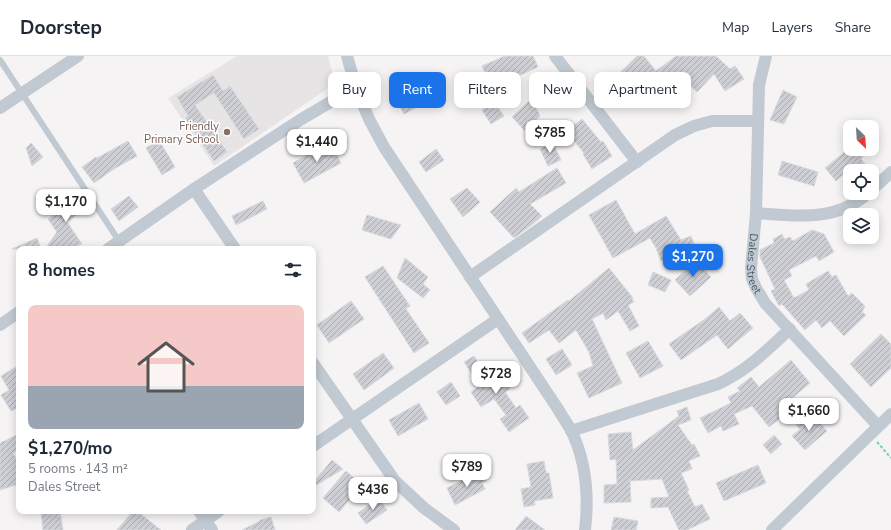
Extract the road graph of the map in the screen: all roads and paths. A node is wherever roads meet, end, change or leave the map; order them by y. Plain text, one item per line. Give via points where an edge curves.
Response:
1 (78, 56) edge
2 (347, 56) edge
3 (555, 56) edge
4 (766, 56) edge
5 (0, 60) edge
6 (352, 72) edge
7 (22, 92) junction
8 (328, 104) edge
9 (0, 108) edge
10 (365, 108) edge
11 (758, 120) junction
12 (636, 162) junction
13 (891, 172) edge
14 (879, 183) edge
15 (194, 189) junction
16 (858, 200) edge
17 (756, 213) junction
18 (119, 242) junction
19 (113, 246) edge
20 (233, 246) edge
21 (470, 277) junction
22 (16, 314) edge
23 (498, 319) junction
24 (0, 325) edge
25 (790, 329) junction
26 (316, 367) edge
27 (891, 414) edge
28 (352, 419) junction
29 (874, 430) junction
30 (571, 431) junction
31 (316, 444) edge
32 (891, 458) edge
33 (214, 514) edge
34 (205, 520) edge
35 (192, 530) edge
36 (454, 530) edge
37 (585, 530) edge
38 (772, 530) edge

1 - 7 street
2 - 6 street
3 - 12 street
4 - 11 street, Dales Street via 759,85
5 - 7 lane
7 - 9 street
7 - 18 lane
8 - 15 street
10 - 21 street via 384,147
11 - 12 street via 712,121 694,126 675,135
11 - 17 street, Dales Street
12 - 21 street
13 - 14 street
15 - 18 street
15 - 20 street
16 - 17 street via 836,211 819,215
17 - 25 street, Dales Street via 752,279 760,296
18 - 19 street
21 - 23 street
22 - 24 street
23 - 28 street
23 - 30 street
25 - 29 street, Dales Street
25 - 30 street via 748,368 734,377
26 - 28 street
27 - 29 street
28 - 31 street
28 - 36 street via 395,481 424,508
29 - 32 path
29 - 38 street
30 - 37 street via 581,457 586,486
33 - 34 street
34 - 35 street

